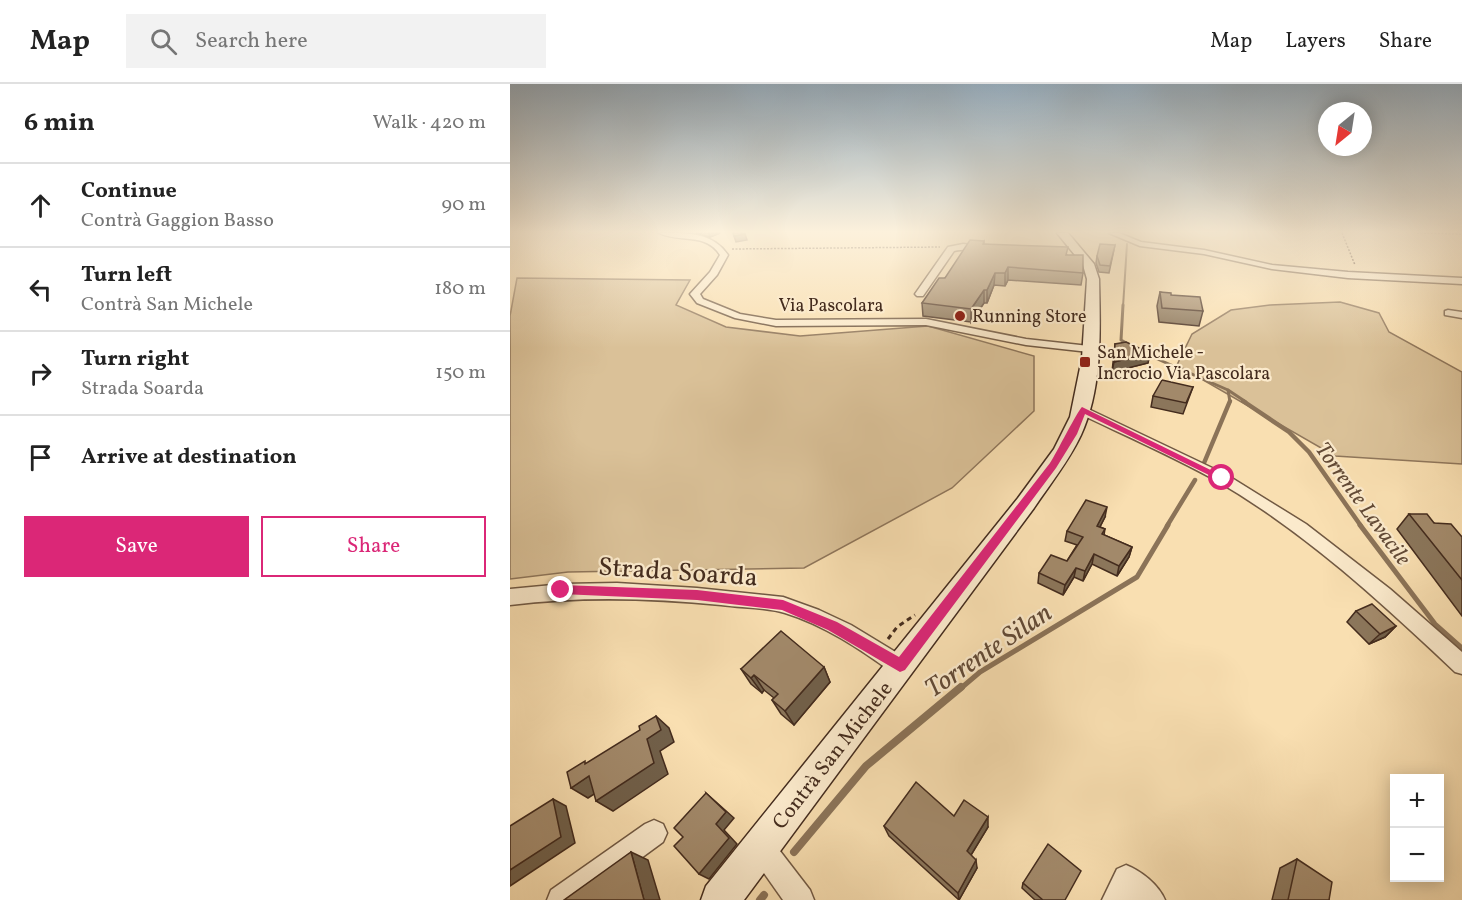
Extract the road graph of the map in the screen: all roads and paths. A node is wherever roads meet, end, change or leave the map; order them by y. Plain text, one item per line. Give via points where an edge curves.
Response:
1 (715, 271) edge
2 (936, 271) edge
3 (1090, 271) edge
4 (1312, 271) edge
5 (1358, 271) edge
6 (1360, 276) junction
7 (1462, 281) edge
8 (920, 294) dead end
9 (1448, 313) dead end
10 (1462, 315) edge
11 (1089, 349) junction
12 (1082, 410) junction
13 (510, 597) edge
14 (922, 612) dead end
15 (878, 650) junction
16 (1462, 665) edge
17 (900, 666) junction
18 (654, 833) dead end
19 (761, 847) junction
20 (561, 900) edge
21 (720, 900) edge
22 (800, 900) edge
23 (1116, 900) edge
24 (1151, 900) edge

1 - 11 street, Via Pascolara via 695,294 700,301 776,323 926,322 1026,342
2 - 8 street
3 - 11 main road, Contrà San Michele
4 - 6 street
5 - 6 path
6 - 7 street
9 - 10 street
11 - 12 main road, Contrà San Michele via 1089,377
12 - 16 street via 1222,478 1300,528 1384,594
12 - 17 main road, Contrà San Michele via 1047,475
13 - 15 street, Strada Soarda via 561,590 615,590 783,605
14 - 15 path via 897,627
15 - 17 street, Strada Soarda
17 - 19 main road, Contrà San Michele
18 - 20 street
19 - 21 main road, Contrà San Michele
19 - 22 street
23 - 24 street via 1126,878

